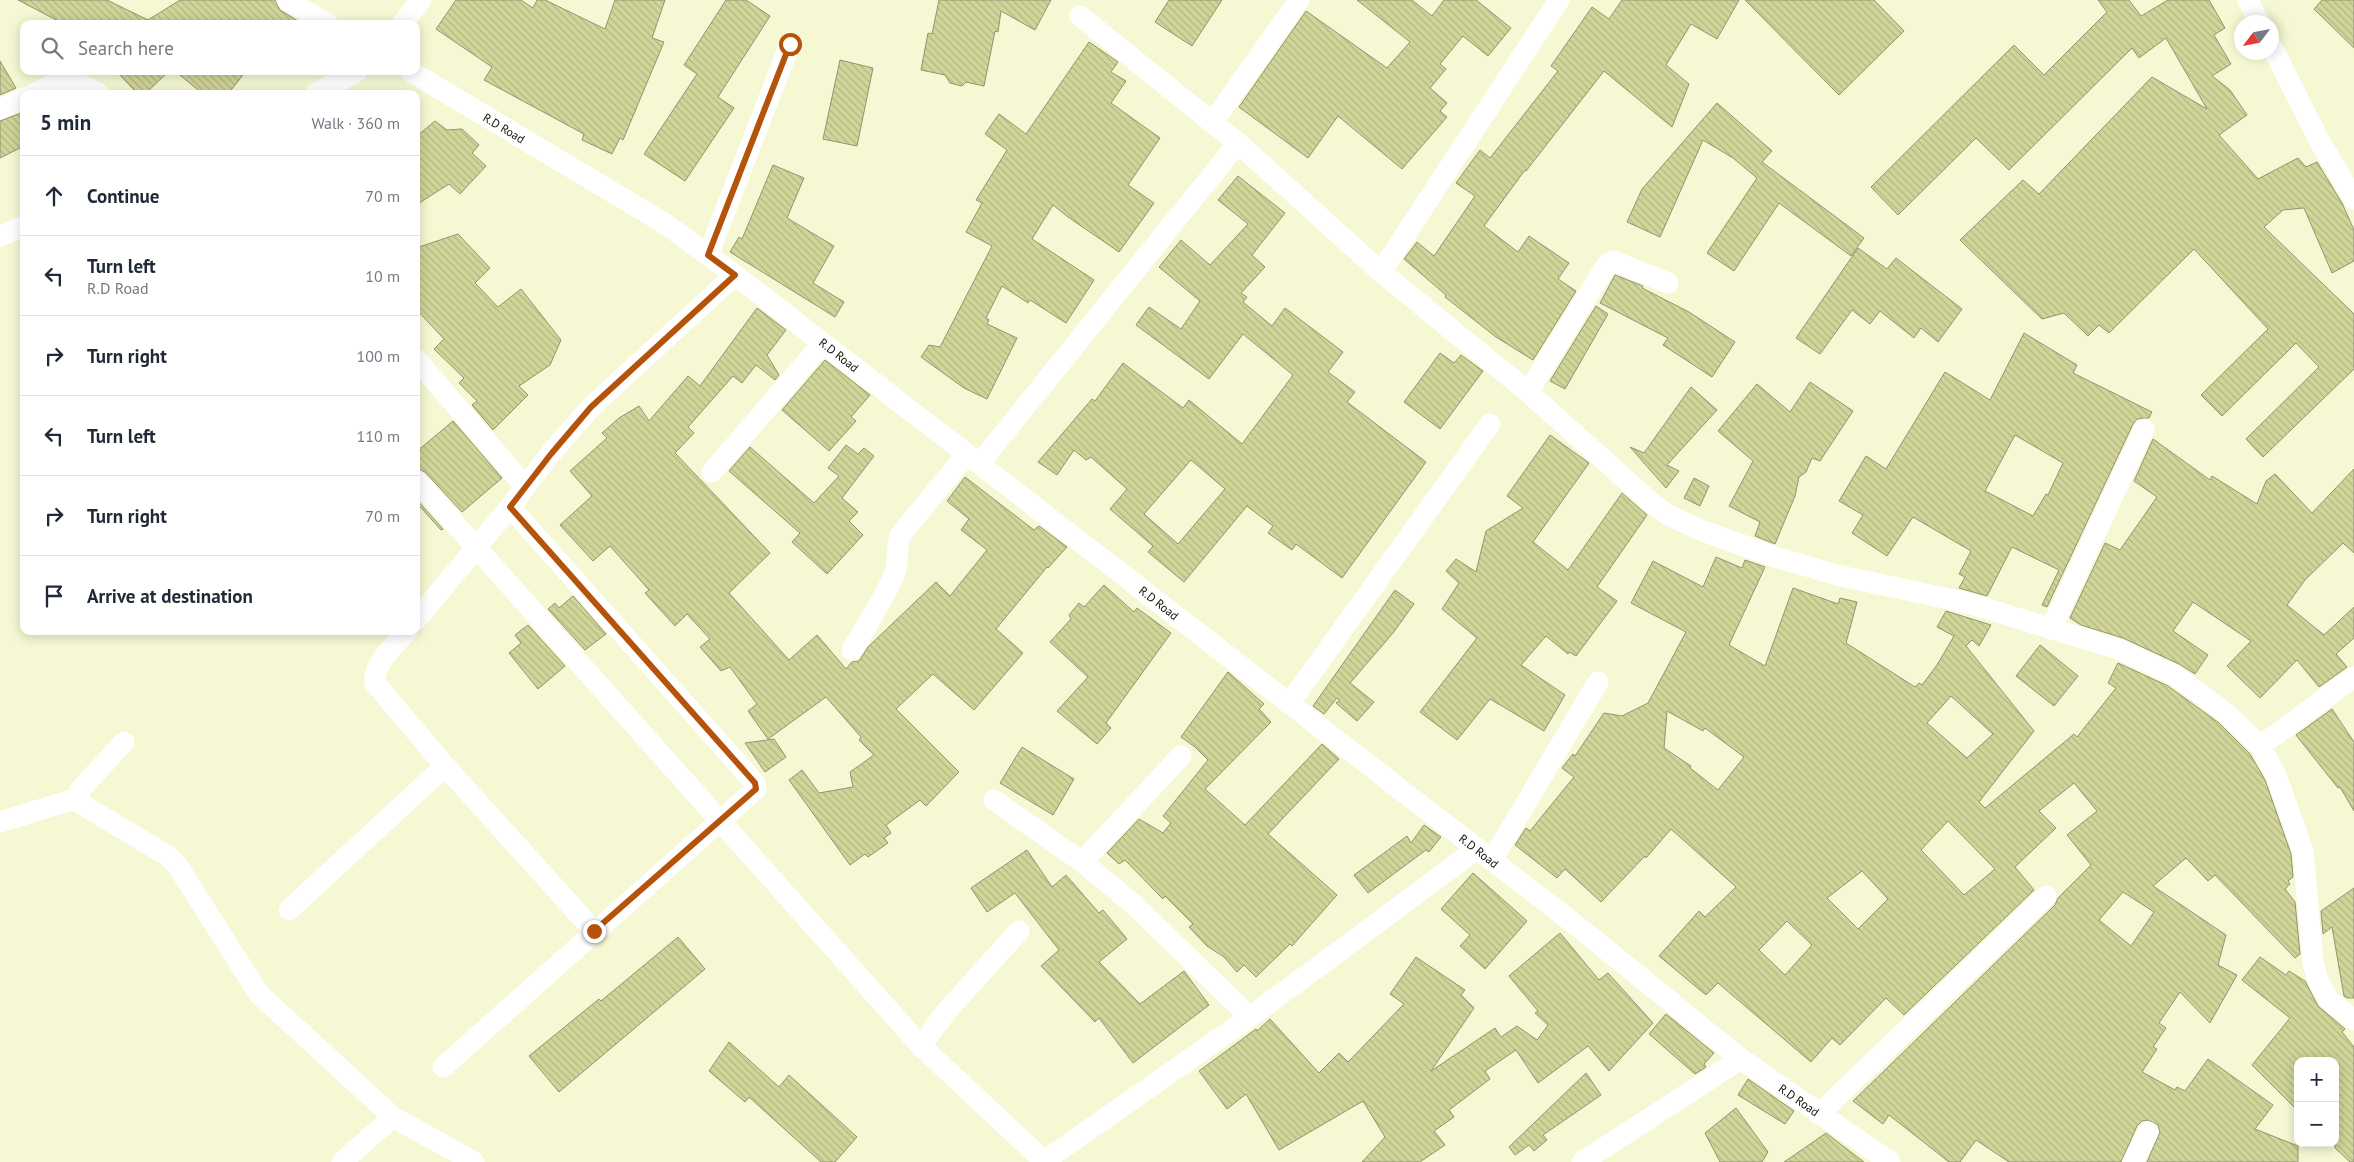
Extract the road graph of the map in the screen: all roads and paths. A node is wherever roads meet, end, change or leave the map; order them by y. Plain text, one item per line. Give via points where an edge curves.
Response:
1 (287, 0) edge
2 (421, 0) edge
3 (1298, 0) edge
4 (1559, 0) edge
5 (2248, 0) edge
6 (2256, 15) edge
7 (1080, 16) dead end
8 (321, 20) edge
9 (405, 20) edge
10 (790, 44) dead end
11 (2279, 60) edge
12 (350, 75) edge
13 (417, 75) edge
14 (42, 90) edge
15 (93, 90) edge
16 (323, 90) edge
17 (20, 100) edge
18 (0, 109) edge
19 (1213, 122) junction
20 (1238, 143) junction
21 (2354, 198) edge
22 (20, 228) edge
23 (0, 236) edge
24 (708, 255) junction
25 (1381, 272) junction
26 (735, 275) junction
27 (1668, 283) dead end
28 (823, 343) junction
29 (420, 364) edge
30 (1528, 392) junction
31 (1490, 424) dead end
32 (2144, 429) dead end
33 (973, 459) junction
34 (712, 472) dead end
35 (420, 484) edge
36 (525, 486) junction
37 (510, 507) junction
38 (420, 615) edge
39 (2051, 629) junction
40 (404, 635) edge
41 (852, 650) dead end
42 (2354, 678) edge
43 (1598, 682) dead end
44 (1289, 704) junction
45 (124, 742) dead end
46 (2260, 746) junction
47 (1181, 756) dead end
48 (445, 766) junction
49 (78, 798) junction
50 (994, 800) dead end
51 (0, 822) edge
52 (1484, 855) junction
53 (1082, 862) junction
54 (2046, 896) dead end
55 (289, 910) dead end
56 (594, 931) junction
57 (1019, 931) dead end
58 (1250, 1017) junction
59 (2354, 1020) edge
60 (921, 1046) junction
61 (1741, 1059) junction
62 (443, 1067) dead end
63 (1819, 1114) junction
64 (393, 1117) junction
65 (2148, 1132) dead end
66 (342, 1162) edge
67 (474, 1162) edge
68 (1043, 1162) edge
69 (1582, 1162) edge
70 (1890, 1162) edge
71 (2133, 1162) edge

1 - 8 street
2 - 9 street
3 - 19 street
4 - 25 street
5 - 6 street
7 - 19 street
10 - 24 street
11 - 21 street via 2320,142
12 - 16 street
13 - 24 street, R.D Road via 664,223
14 - 15 street via 69,80 78,81
17 - 18 street
19 - 20 street
20 - 25 street
20 - 33 street
22 - 23 street
24 - 26 street, R.D Road
25 - 30 street
26 - 28 street, R.D Road
26 - 36 street via 591,407
27 - 30 street via 1613,262 1606,266
28 - 33 street, R.D Road
28 - 34 street
29 - 36 street
30 - 39 street via 1653,504 1703,531 1841,576 1968,603
31 - 44 street
32 - 39 street
33 - 41 street via 901,534 894,575
33 - 44 street, R.D Road
35 - 60 street
36 - 37 street
37 - 38 street
37 - 56 street via 755,783 756,789
39 - 46 street via 2118,649 2174,675 2227,714
40 - 48 street via 380,664 374,676 375,683
42 - 46 street
43 - 52 street
44 - 52 street, R.D Road
45 - 49 street via 80,790
46 - 59 street via 2286,798 2303,851 2318,980 2329,1000
47 - 53 street
48 - 55 street
48 - 56 street
49 - 51 street
49 - 64 street via 81,804 168,856 177,865 259,994
50 - 53 street
52 - 58 street
52 - 61 street, R.D Road
53 - 58 street via 1157,927
54 - 63 street
56 - 62 street
57 - 60 street via 945,1013
58 - 68 street
60 - 68 street
61 - 63 street, R.D Road
61 - 69 street
63 - 70 street, R.D Road
64 - 66 street
64 - 67 street
65 - 71 street

